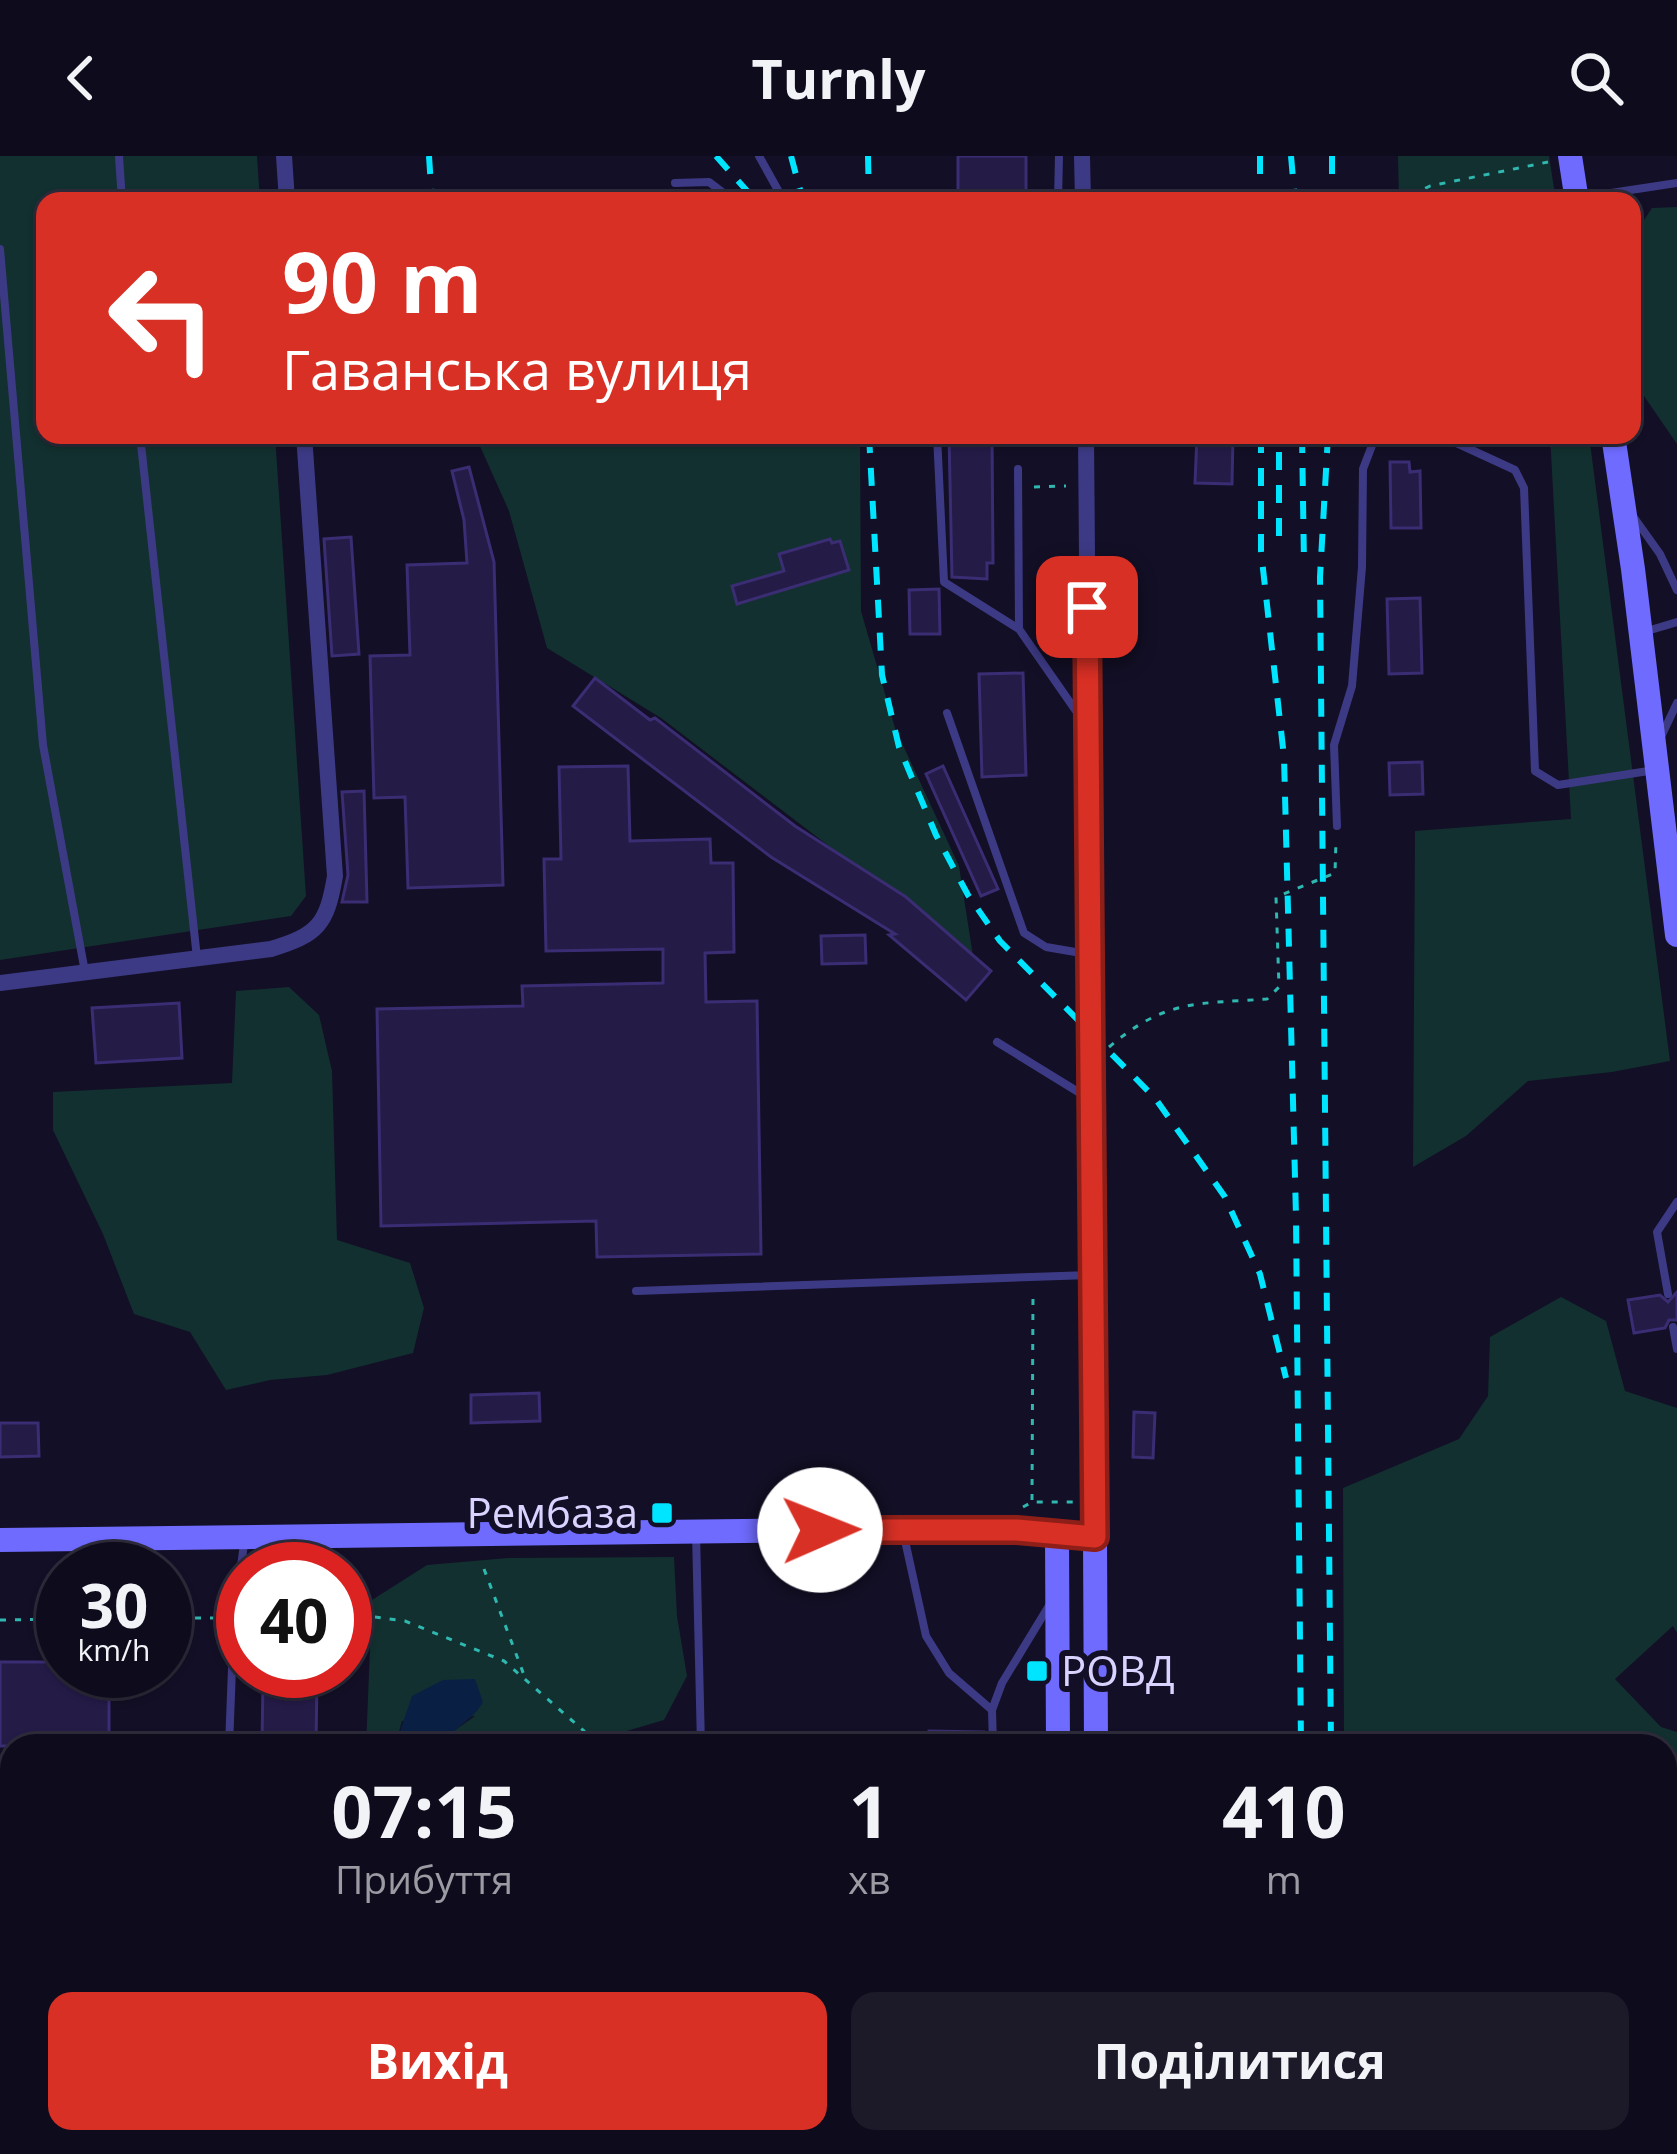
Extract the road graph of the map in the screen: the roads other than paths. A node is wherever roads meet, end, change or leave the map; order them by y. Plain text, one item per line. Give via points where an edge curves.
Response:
1 (119, 156) edge
2 (284, 156) edge
3 (759, 156) edge
4 (1059, 156) edge
5 (1082, 156) edge
6 (1563, 158) edge
7 (675, 183) dead end
8 (1677, 183) edge
9 (121, 192) edge
10 (286, 192) edge
11 (723, 192) edge
12 (779, 192) edge
13 (1058, 192) edge
14 (1083, 192) edge
15 (1574, 192) edge
16 (1624, 192) edge
17 (0, 249) edge
18 (141, 444) edge
19 (305, 444) edge
20 (937, 444) edge
21 (1086, 444) edge
22 (1373, 444) edge
23 (1459, 444) edge
24 (1613, 444) edge
25 (1018, 469) dead end
26 (1623, 506) junction
27 (1677, 590) edge
28 (1677, 622) edge
29 (1018, 628) junction
30 (1640, 633) junction
31 (1677, 703) edge
32 (947, 713) dead end
33 (1088, 727) junction
34 (1656, 761) junction
35 (1337, 826) road end
36 (1677, 935) edge
37 (1088, 954) junction
38 (197, 958) junction
39 (85, 972) junction
40 (0, 983) edge
41 (997, 1042) dead end
42 (1089, 1099) junction
43 (1677, 1202) edge
44 (1092, 1275) junction
45 (636, 1291) dead end
46 (1668, 1294) dead end
47 (1673, 1327) dead end
48 (1677, 1349) edge
49 (903, 1529) junction
50 (696, 1532) junction
51 (1057, 1536) junction
52 (245, 1537) junction
53 (1095, 1537) junction
54 (0, 1540) edge
55 (1058, 1594) junction
56 (992, 1711) junction
57 (229, 1734) edge
58 (701, 1734) edge
59 (993, 1734) edge
60 (1058, 1734) edge
61 (1096, 1734) edge

1 - 9 lane
2 - 10 street
3 - 12 lane
4 - 13 lane
5 - 14 street
6 - 15 street
7 - 11 lane via 710,182
8 - 16 lane
17 - 39 lane via 43,745
18 - 38 lane
19 - 38 street via 335,876 329,912 306,938
20 - 29 lane via 944,581
21 - 33 street
22 - 35 lane via 1363,469 1352,686 1334,745
23 - 34 lane via 1515,470 1524,488 1535,771 1558,785
24 - 26 street
25 - 29 lane
26 - 27 lane
26 - 30 street
28 - 30 lane
29 - 33 lane
30 - 34 street
31 - 34 lane
32 - 37 lane via 1024,933 1046,947
33 - 37 street
34 - 36 street
37 - 42 street
38 - 39 street
39 - 40 street
41 - 42 lane
42 - 44 street
43 - 46 lane via 1657,1232
44 - 45 lane
44 - 53 street
47 - 48 lane
49 - 50 street
49 - 51 street
49 - 56 lane via 926,1636 949,1673
50 - 52 street
50 - 58 lane
51 - 53 street
51 - 55 street
52 - 54 street
52 - 57 lane
53 - 61 street
55 - 56 lane
55 - 60 street
56 - 59 lane

